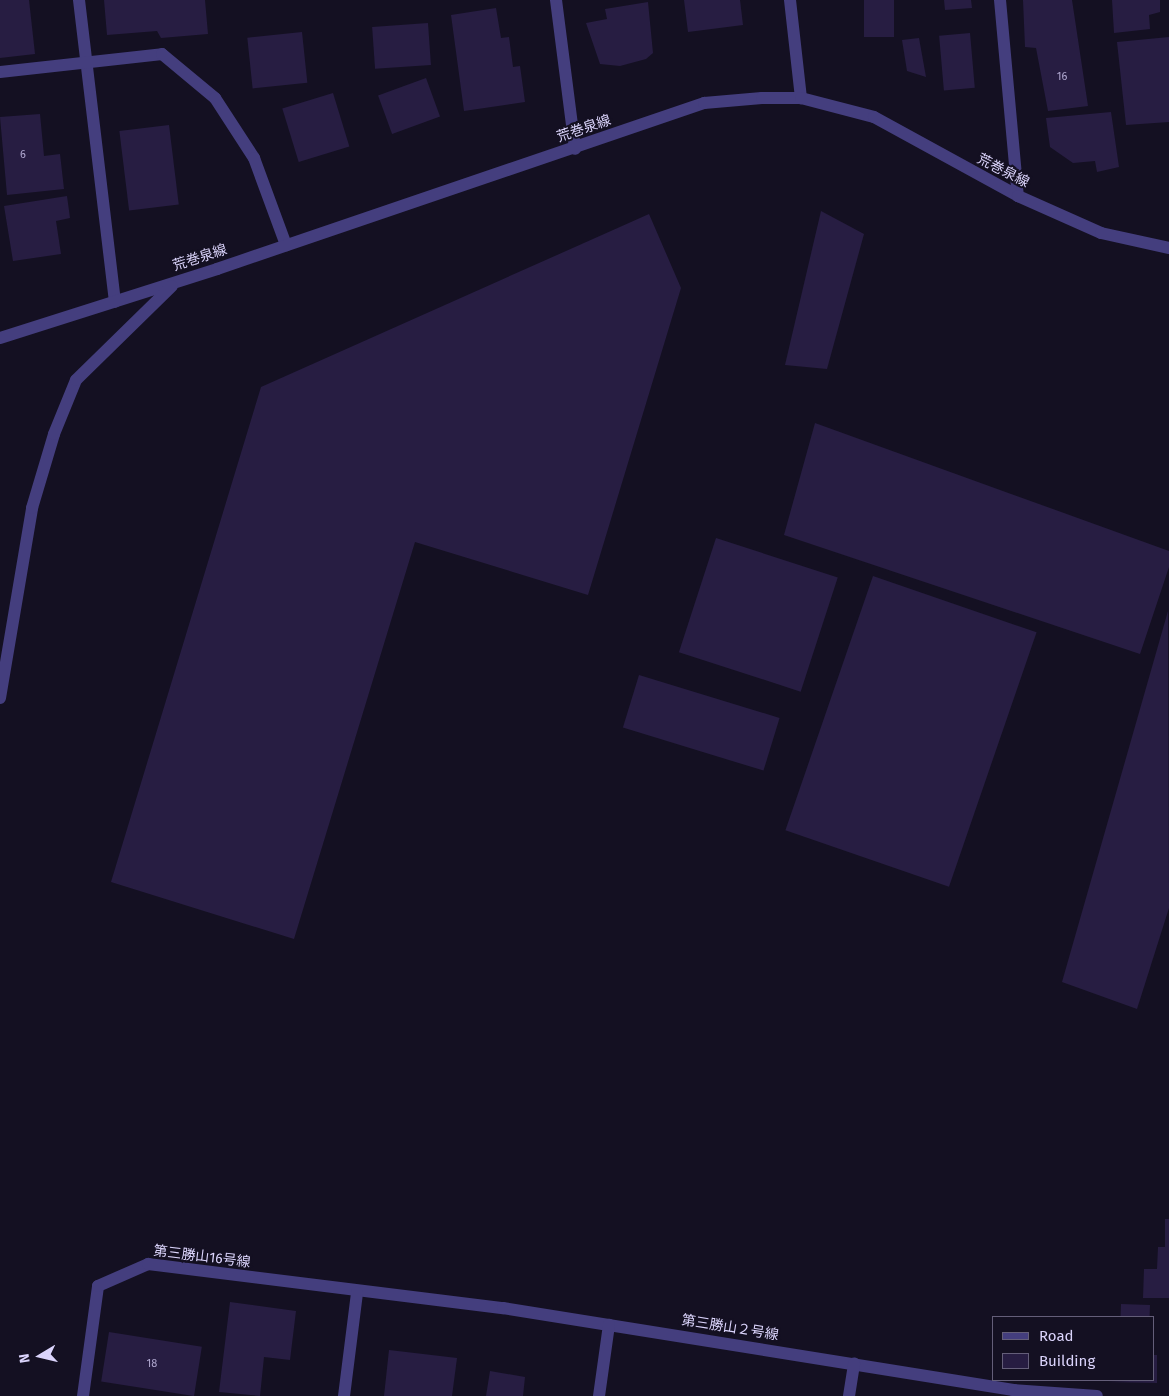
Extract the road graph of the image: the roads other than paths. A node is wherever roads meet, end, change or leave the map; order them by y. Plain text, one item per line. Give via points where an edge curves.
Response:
1 (79, 0) edge
2 (556, 0) edge
3 (790, 0) edge
4 (1000, 0) edge
5 (86, 61) junction
6 (0, 72) edge
7 (802, 98) junction
8 (575, 149) junction
9 (1018, 196) junction
10 (286, 246) junction
11 (1169, 248) edge
12 (176, 282) junction
13 (115, 302) junction
14 (0, 338) edge
15 (0, 698) edge
16 (357, 1292) junction
17 (609, 1325) junction
18 (854, 1363) junction
19 (83, 1396) edge
20 (344, 1396) edge
21 (599, 1396) edge
22 (849, 1396) edge
23 (1092, 1396) edge
24 (1097, 1396) edge

1 - 5 street
2 - 8 street
3 - 7 street
4 - 9 street
5 - 6 street
5 - 10 street via 162,54 215,98 254,158
5 - 13 street
7 - 8 street, 荒巻泉線 via 704,103
7 - 9 street, 荒巻泉線 via 874,117
8 - 10 street, 荒巻泉線
9 - 11 street, 荒巻泉線 via 1101,233
10 - 12 street, 荒巻泉線
12 - 13 street, 荒巻泉線
12 - 15 street via 76,380 54,434 32,508
13 - 14 street, 荒巻泉線
16 - 17 street, 第三勝山２号線 via 503,1308
16 - 19 street, 第三勝山16号線 via 148,1264 98,1286
16 - 20 street
17 - 18 street, 第三勝山２号線
17 - 21 street
18 - 22 street
18 - 23 street, 第三勝山２号線 via 1012,1390
23 - 24 street, 第三勝山２号線

